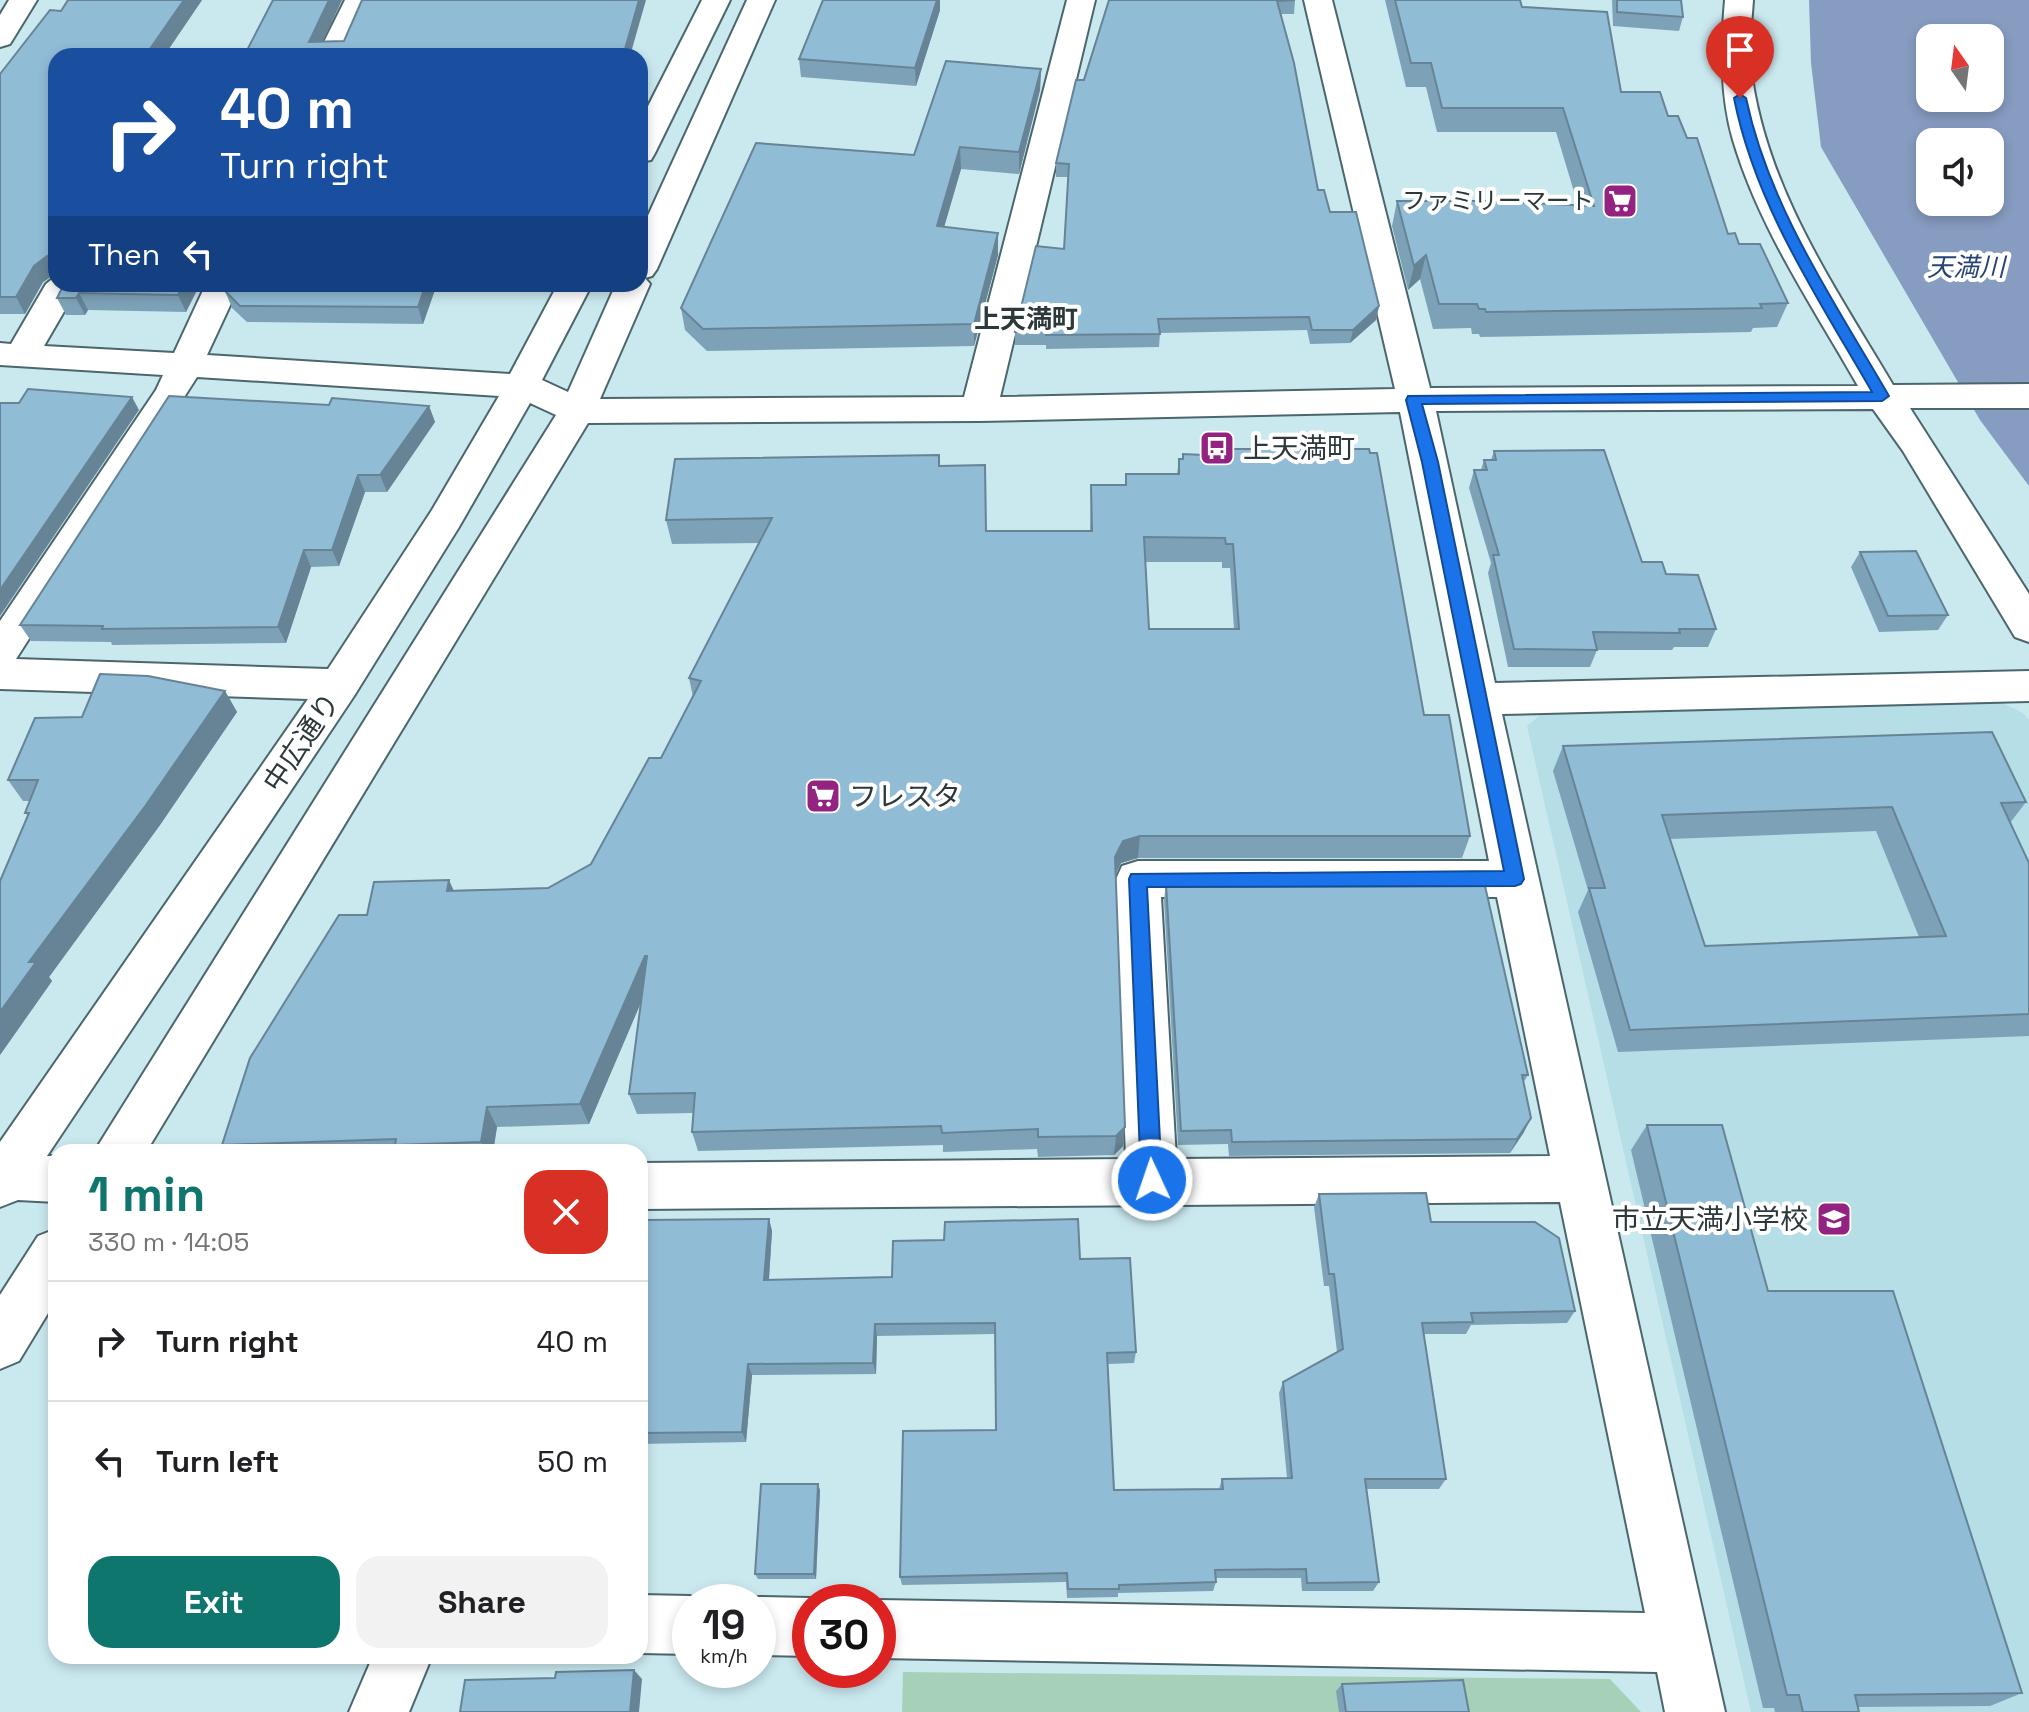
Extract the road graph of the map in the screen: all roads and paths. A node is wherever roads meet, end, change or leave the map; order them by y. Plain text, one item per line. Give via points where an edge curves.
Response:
1 (23, 0) edge
2 (359, 0) edge
3 (716, 0) edge
4 (761, 0) edge
5 (1081, 0) edge
6 (1318, 0) edge
7 (1739, 0) edge
8 (0, 38) edge
9 (336, 48) edge
10 (648, 137) edge
11 (648, 251) edge
12 (57, 292) edge
13 (219, 292) edge
14 (571, 292) edge
15 (629, 292) edge
16 (10, 354) edge
17 (185, 365) junction
18 (525, 386) junction
19 (1882, 396) junction
20 (2029, 396) edge
21 (1413, 400) junction
22 (979, 409) junction
23 (577, 411) junction
24 (2029, 627) edge
25 (0, 652) edge
26 (0, 674) edge
27 (340, 685) junction
28 (2029, 686) edge
29 (1477, 699) junction
30 (1515, 879) junction
31 (124, 1144) edge
32 (2, 1179) edge
33 (48, 1179) edge
34 (1582, 1179) junction
35 (1152, 1180) junction
36 (648, 1186) edge
37 (48, 1266) edge
38 (0, 1343) edge
39 (648, 1624) edge
40 (672, 1625) edge
41 (896, 1629) edge
42 (1681, 1643) junction
43 (400, 1664) edge
44 (379, 1712) edge
45 (1695, 1712) edge

1 - 8 street
2 - 9 street
3 - 10 street
4 - 11 street
5 - 22 street
6 - 21 street
7 - 19 street via 1735,59 1748,139 1784,227
12 - 16 street
13 - 17 street
14 - 18 street, 中広通り
15 - 23 street
16 - 17 street
17 - 18 street
17 - 25 street via 173,392
18 - 23 street
18 - 27 street, 中広通り
19 - 20 street
19 - 21 street
19 - 24 street
21 - 22 street
21 - 29 street
22 - 23 street
23 - 31 street
26 - 27 street
27 - 32 street, 中広通り
28 - 29 street
29 - 30 street
30 - 34 street
30 - 35 street via 1138,879
32 - 33 street
34 - 35 street
34 - 42 street
35 - 36 street
37 - 38 street
39 - 40 street
41 - 42 street
42 - 45 street
43 - 44 street

